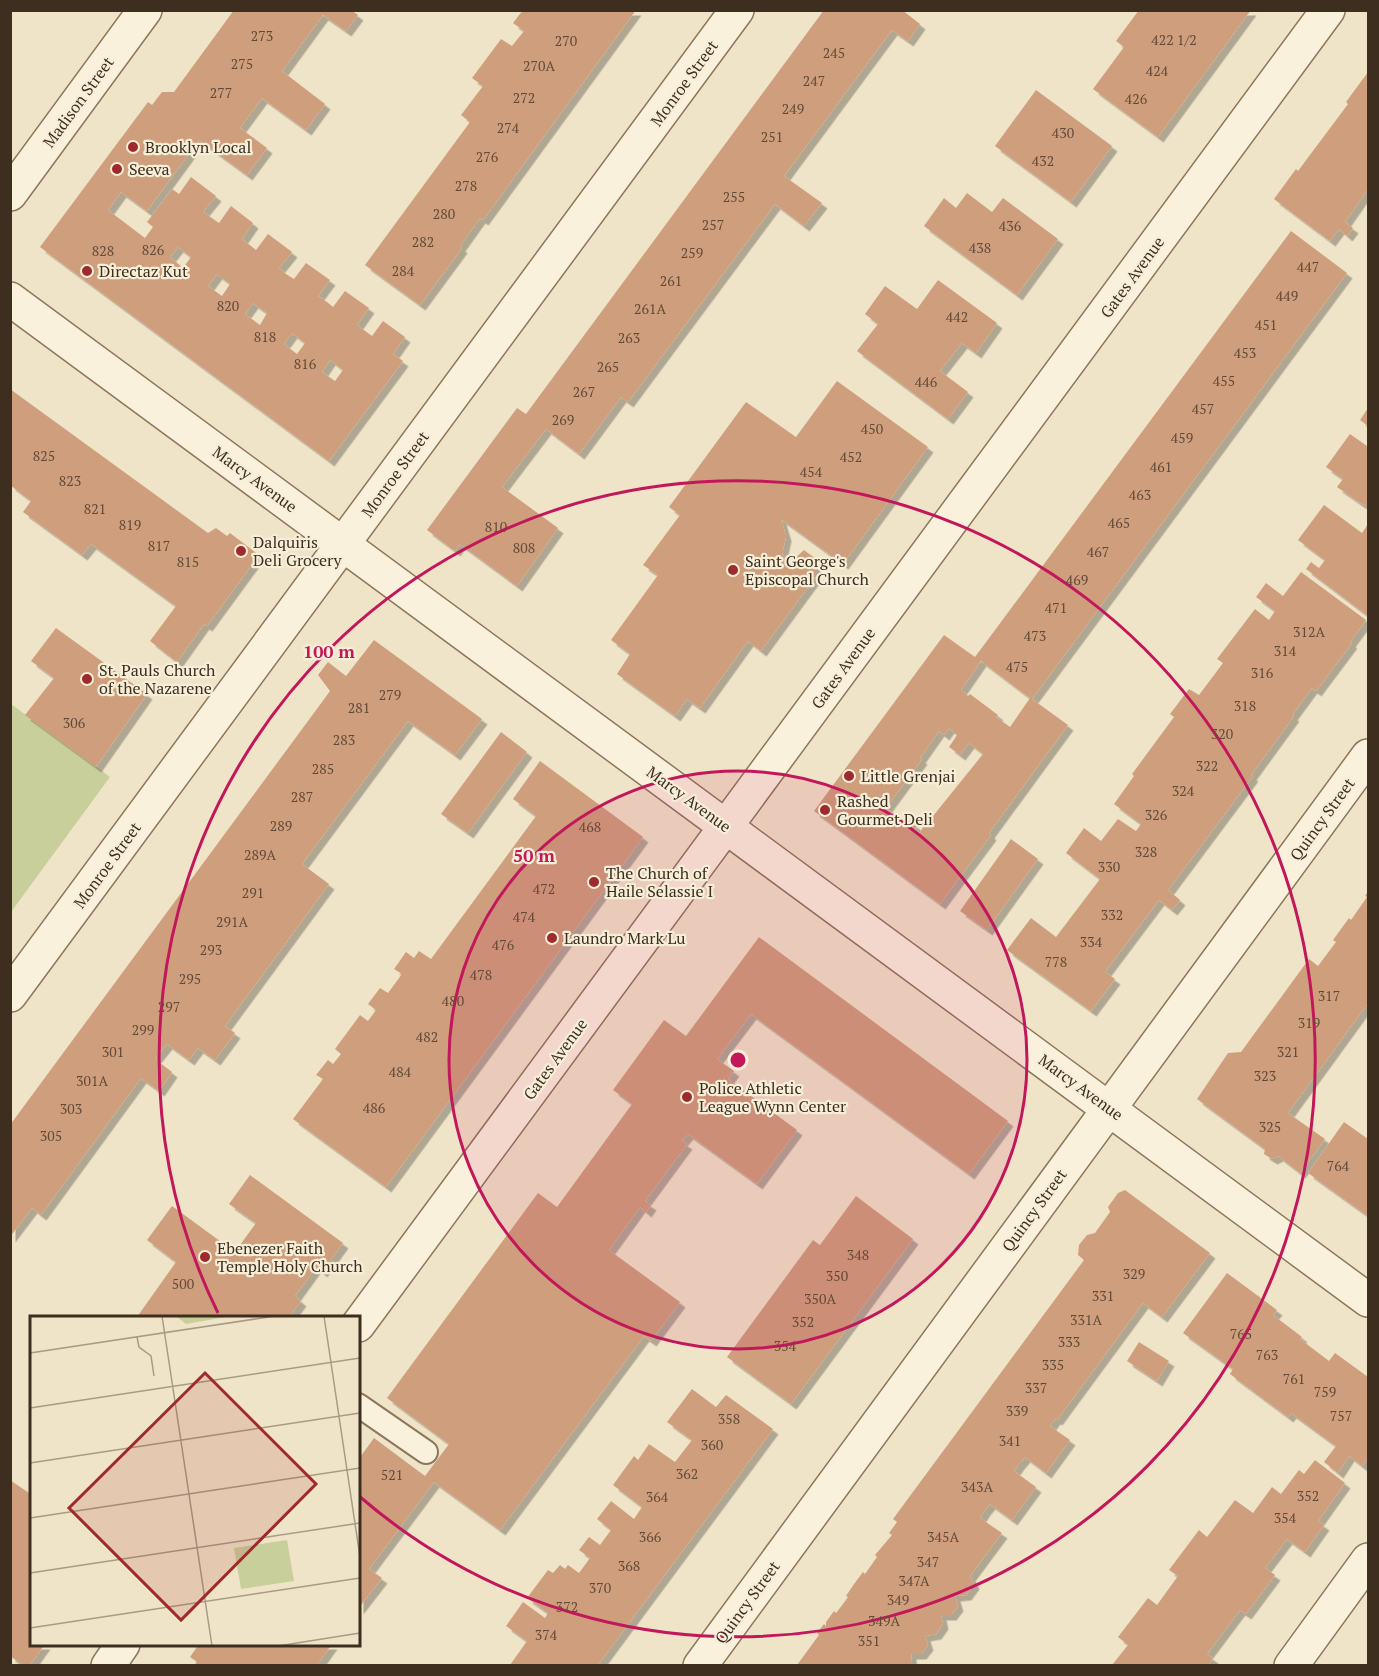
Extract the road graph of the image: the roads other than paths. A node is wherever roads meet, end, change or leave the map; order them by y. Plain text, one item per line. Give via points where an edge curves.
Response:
1 (146, 10) edge
2 (737, 10) edge
3 (1328, 10) edge
4 (10, 194) edge
5 (10, 299) edge
6 (344, 544) junction
7 (1368, 756) edge
8 (726, 826) junction
9 (10, 995) edge
10 (1109, 1108) junction
11 (1368, 1299) edge
12 (360, 1323) edge
13 (360, 1406) edge
14 (426, 1452) dead end
15 (1368, 1560) edge
16 (122, 1646) edge
17 (108, 1665) edge
18 (700, 1665) edge
19 (1291, 1665) edge

1 - 4 street, Madison Street
2 - 6 street, Monroe Street
3 - 8 street, Gates Avenue
5 - 6 street, Marcy Avenue
6 - 8 street, Marcy Avenue
6 - 9 street, Monroe Street
7 - 10 street, Quincy Street
8 - 10 street, Marcy Avenue
8 - 12 street, Gates Avenue
10 - 11 street, Marcy Avenue
10 - 18 street, Quincy Street
13 - 14 lane
15 - 19 street
16 - 17 street

